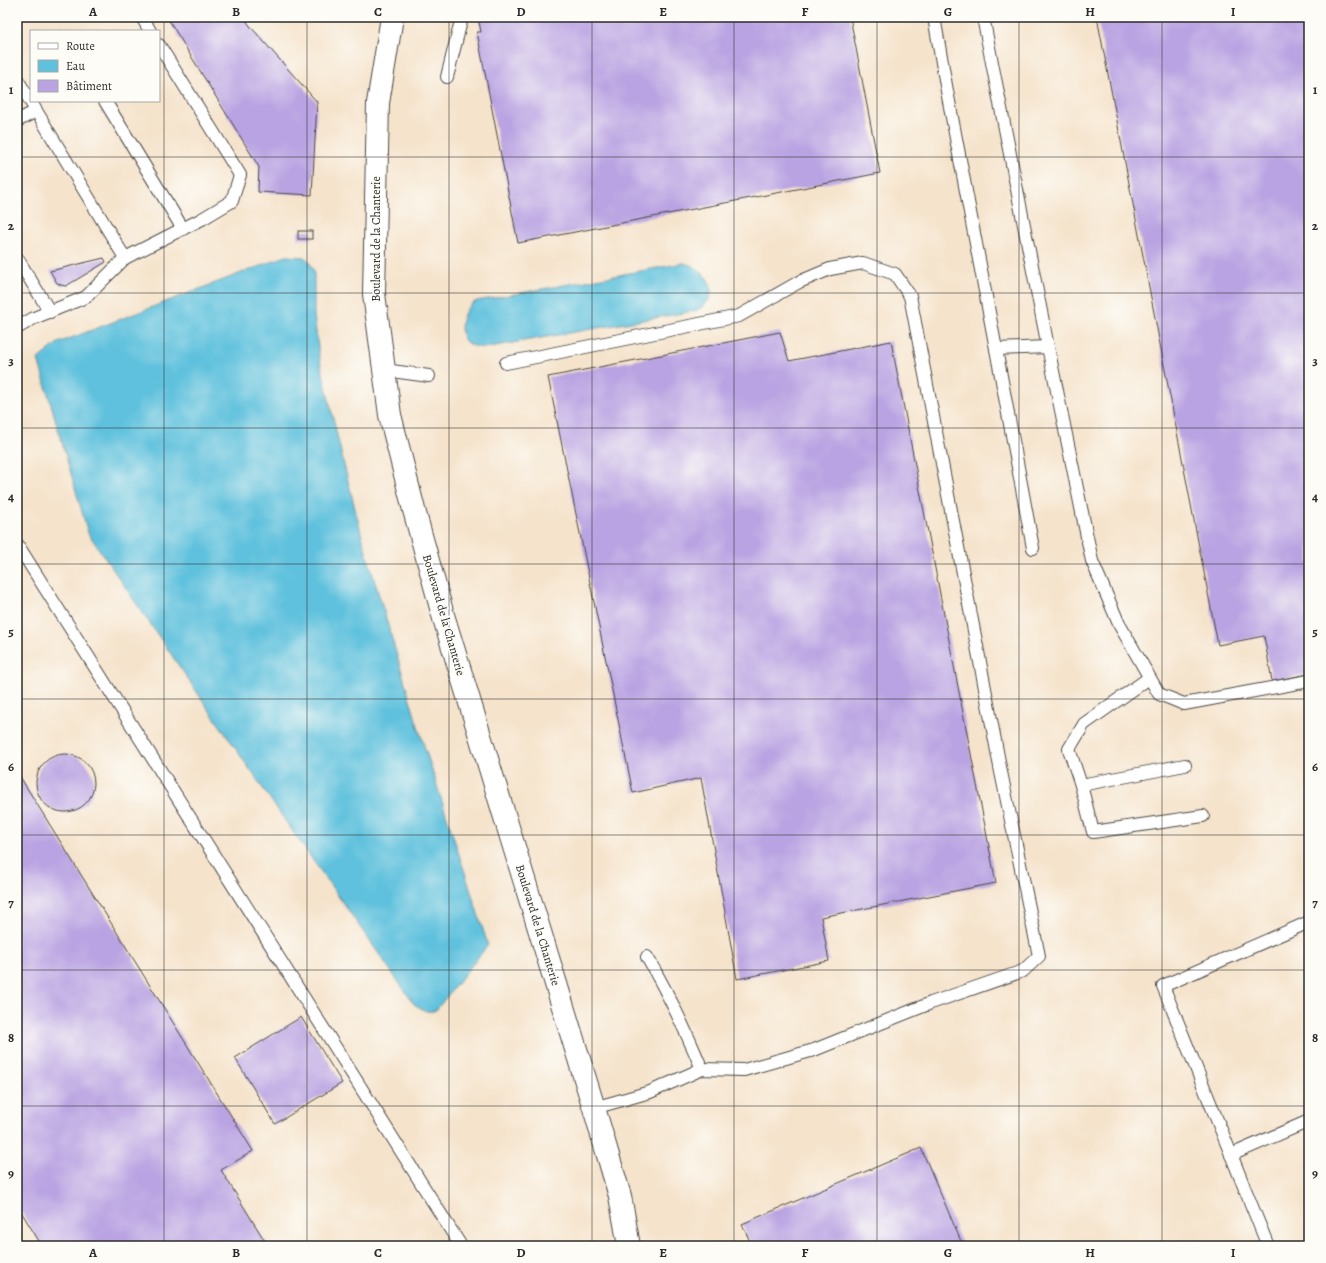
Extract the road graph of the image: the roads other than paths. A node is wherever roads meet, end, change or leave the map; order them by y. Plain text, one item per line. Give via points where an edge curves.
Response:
1 (142, 17) edge
2 (392, 17) edge
3 (462, 17) edge
4 (934, 17) edge
5 (983, 17) edge
6 (149, 30) edge
7 (160, 47) edge
8 (447, 76) dead end
9 (17, 79) edge
10 (30, 101) edge
11 (31, 102) edge
12 (105, 102) edge
13 (36, 111) junction
14 (17, 121) edge
15 (183, 229) junction
16 (17, 258) edge
17 (125, 258) junction
18 (50, 312) junction
19 (17, 328) edge
20 (1048, 347) junction
21 (996, 349) junction
22 (506, 363) dead end
23 (384, 370) junction
24 (429, 376) dead end
25 (17, 544) edge
26 (1033, 548) dead end
27 (1149, 678) junction
28 (1309, 681) edge
29 (1185, 765) dead end
30 (1080, 785) junction
31 (1203, 816) dead end
32 (1309, 922) edge
33 (647, 957) dead end
34 (702, 1069) junction
35 (594, 1108) junction
36 (1309, 1122) edge
37 (1231, 1155) junction
38 (620, 1196) junction
39 (461, 1246) edge
40 (629, 1246) edge
41 (641, 1246) edge
42 (1268, 1246) edge

1 - 6 lane
2 - 23 street, Boulevard de la Chanterie via 378,103 374,294
3 - 8 lane
4 - 21 lane
5 - 20 lane
7 - 15 lane via 240,175 232,201
9 - 10 lane
11 - 13 lane
12 - 15 lane
13 - 14 lane
13 - 17 lane
15 - 17 lane
16 - 18 lane
17 - 18 lane via 86,297
18 - 19 lane
20 - 21 lane
20 - 27 lane via 1092,561 1119,624
21 - 26 lane
22 - 34 lane via 739,316 798,282 830,269 863,263 895,274 910,296 1039,956 1023,971 931,1003 814,1050 744,1070
23 - 24 lane
23 - 35 street, Boulevard de la Chanterie via 390,415 443,615
25 - 39 lane
27 - 28 lane via 1159,694 1184,704
27 - 30 lane via 1084,724 1069,749
29 - 30 lane
30 - 31 lane via 1093,832
32 - 37 lane via 1163,986
33 - 34 lane
34 - 35 lane via 650,1092
35 - 38 street, Boulevard de la Chanterie
36 - 37 lane
37 - 42 lane
38 - 40 street, Boulevard de la Chanterie
38 - 41 street, Boulevard de la Chanterie

